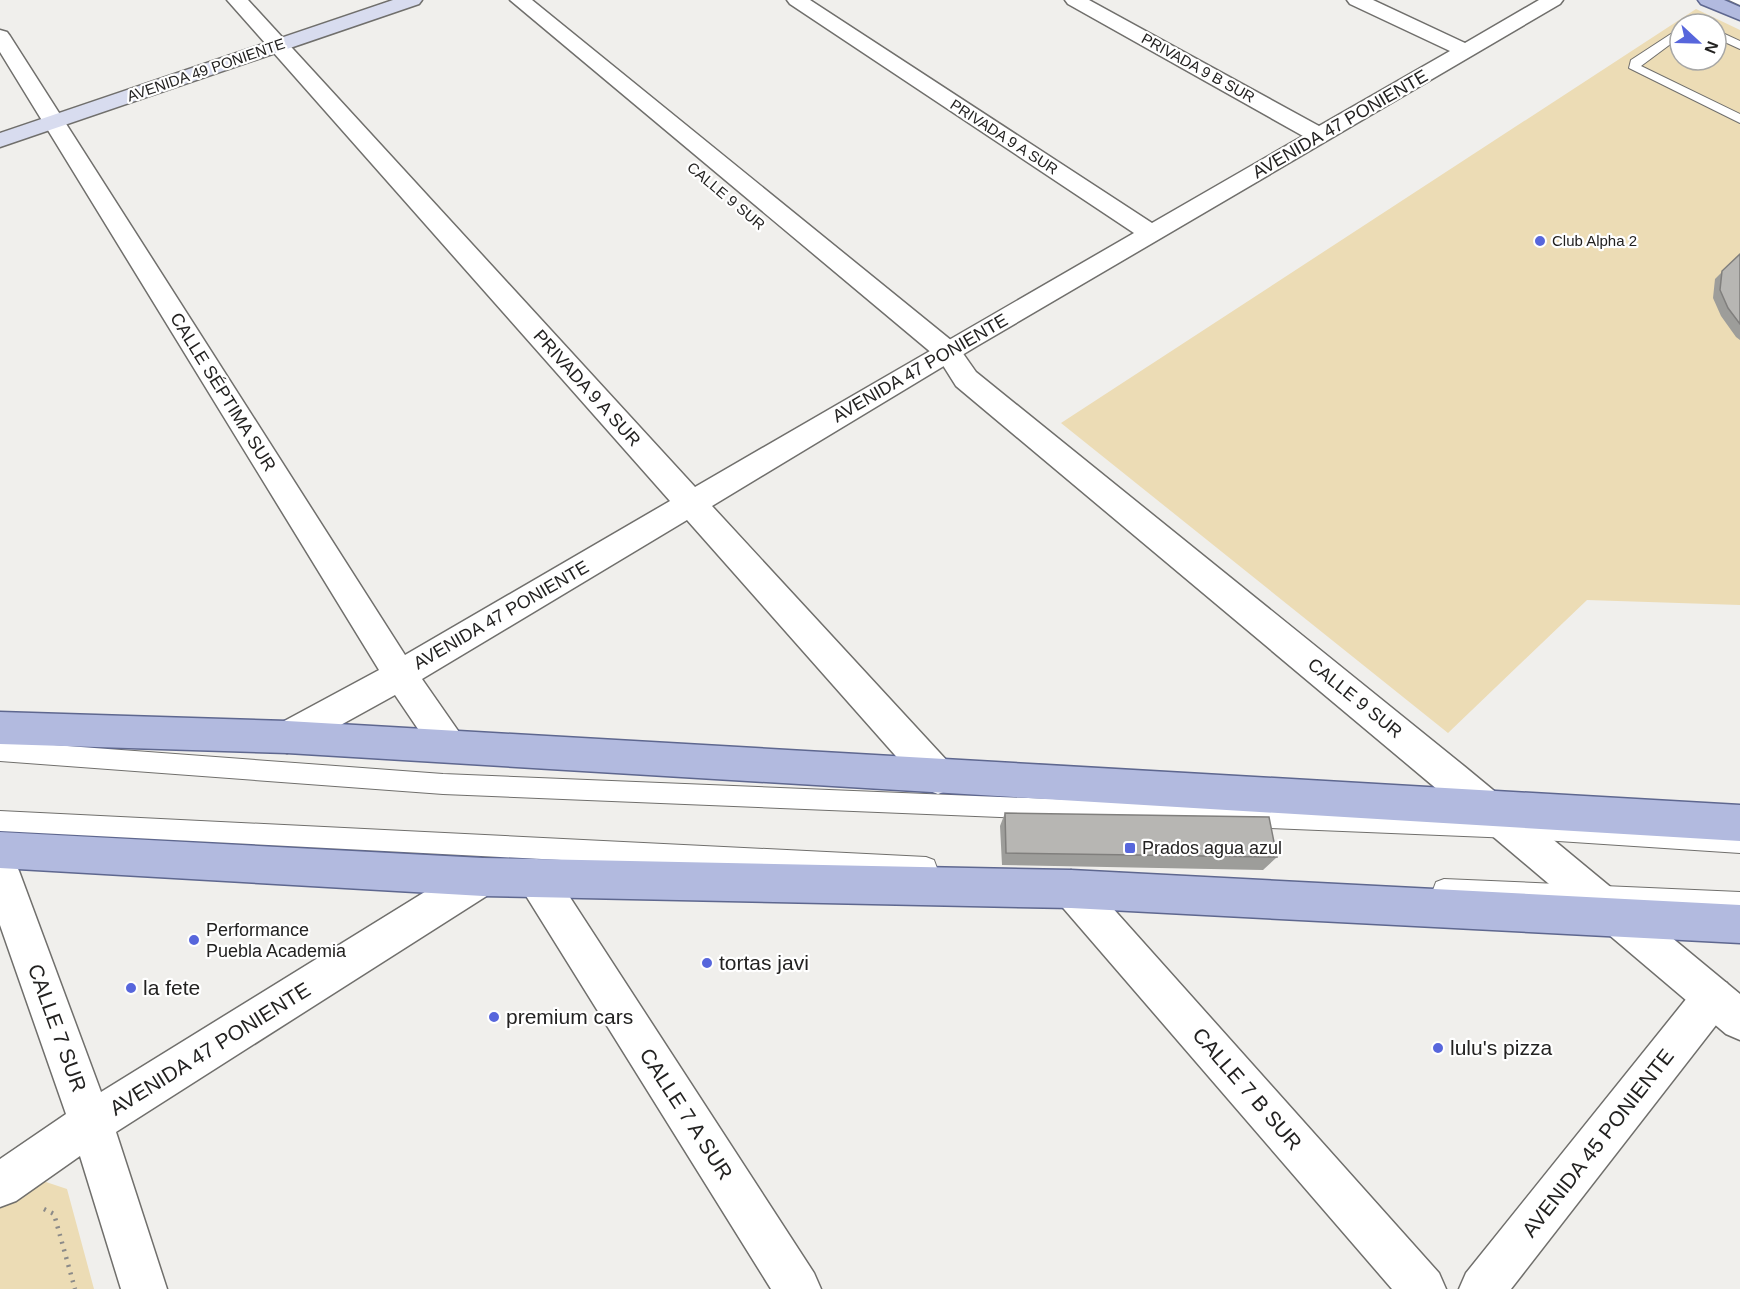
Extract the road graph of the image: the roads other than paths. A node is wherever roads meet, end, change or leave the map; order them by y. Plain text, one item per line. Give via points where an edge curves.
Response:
1 (237, 0) edge
2 (411, 0) edge
3 (797, 0) edge
4 (1075, 0) edge
5 (1357, 0) edge
6 (1553, 0) edge
7 (1708, 0) edge
8 (1735, 0) edge
9 (1740, 2) edge
10 (511, 4) edge
11 (1740, 14) edge
12 (0, 36) edge
13 (1668, 40) edge
14 (279, 46) junction
15 (1466, 51) junction
16 (1740, 118) edge
17 (53, 122) junction
18 (1320, 136) junction
19 (0, 140) edge
20 (1152, 234) junction
21 (864, 311) dead end
22 (928, 355) junction
23 (691, 503) junction
24 (400, 675) junction
25 (0, 728) edge
26 (287, 736) junction
27 (449, 746) junction
28 (0, 751) edge
29 (938, 777) junction
30 (1500, 817) junction
31 (0, 821) edge
32 (1740, 823) edge
33 (1740, 842) edge
34 (0, 850) edge
35 (0, 871) edge
36 (483, 878) junction
37 (536, 878) junction
38 (1071, 889) junction
39 (1740, 903) edge
40 (1603, 906) junction
41 (1740, 924) edge
42 (1726, 1008) edge
43 (91, 1123) junction
44 (0, 1185) edge
45 (144, 1289) edge
46 (798, 1289) edge
47 (1423, 1289) edge
48 (1482, 1289) edge

1 - 14 street, PRIVADA 9 A SUR
2 - 14 main road, AVENIDA 49 PONIENTE
3 - 20 street, PRIVADA 9 A SUR
4 - 18 street, PRIVADA 9 B SUR
5 - 15 street
6 - 15 street, AVENIDA 47 PONIENTE
7 - 11 main road
8 - 9 lane
10 - 21 street, CALLE 9 SUR
10 - 22 street, CALLE 9 SUR
12 - 17 street, CALLE SÉPTIMA SUR
13 - 16 lane via 1635,63 1635,68
14 - 17 main road, AVENIDA 49 PONIENTE
14 - 23 street, PRIVADA 9 A SUR
15 - 18 street, AVENIDA 47 PONIENTE
17 - 19 main road, AVENIDA 49 PONIENTE
17 - 24 street, CALLE SÉPTIMA SUR
18 - 20 street, AVENIDA 47 PONIENTE
20 - 22 street, AVENIDA 47 PONIENTE
22 - 23 street, AVENIDA 47 PONIENTE
22 - 30 street, CALLE 9 SUR via 966,379
23 - 24 street, AVENIDA 47 PONIENTE
23 - 29 street, PRIVADA 9 A SUR
24 - 26 street, AVENIDA 47 PONIENTE
24 - 27 street, CALLE SÉPTIMA SUR
25 - 26 main road
26 - 27 main road
27 - 29 main road
28 - 30 lane via 443,784
29 - 30 main road
30 - 32 main road
30 - 33 lane
30 - 40 street, CALLE 9 SUR
31 - 40 lane
34 - 36 main road
35 - 43 street, CALLE 7 SUR
36 - 37 main road
36 - 43 street, AVENIDA 47 PONIENTE
37 - 38 main road
37 - 46 street, CALLE 7 A SUR
38 - 40 main road
38 - 47 street, CALLE 7 B SUR
39 - 40 lane
40 - 41 main road
40 - 42 street, CALLE 9 SUR
42 - 48 street, AVENIDA 45 PONIENTE
43 - 44 street, AVENIDA 47 PONIENTE
43 - 45 street, CALLE 7 SUR

